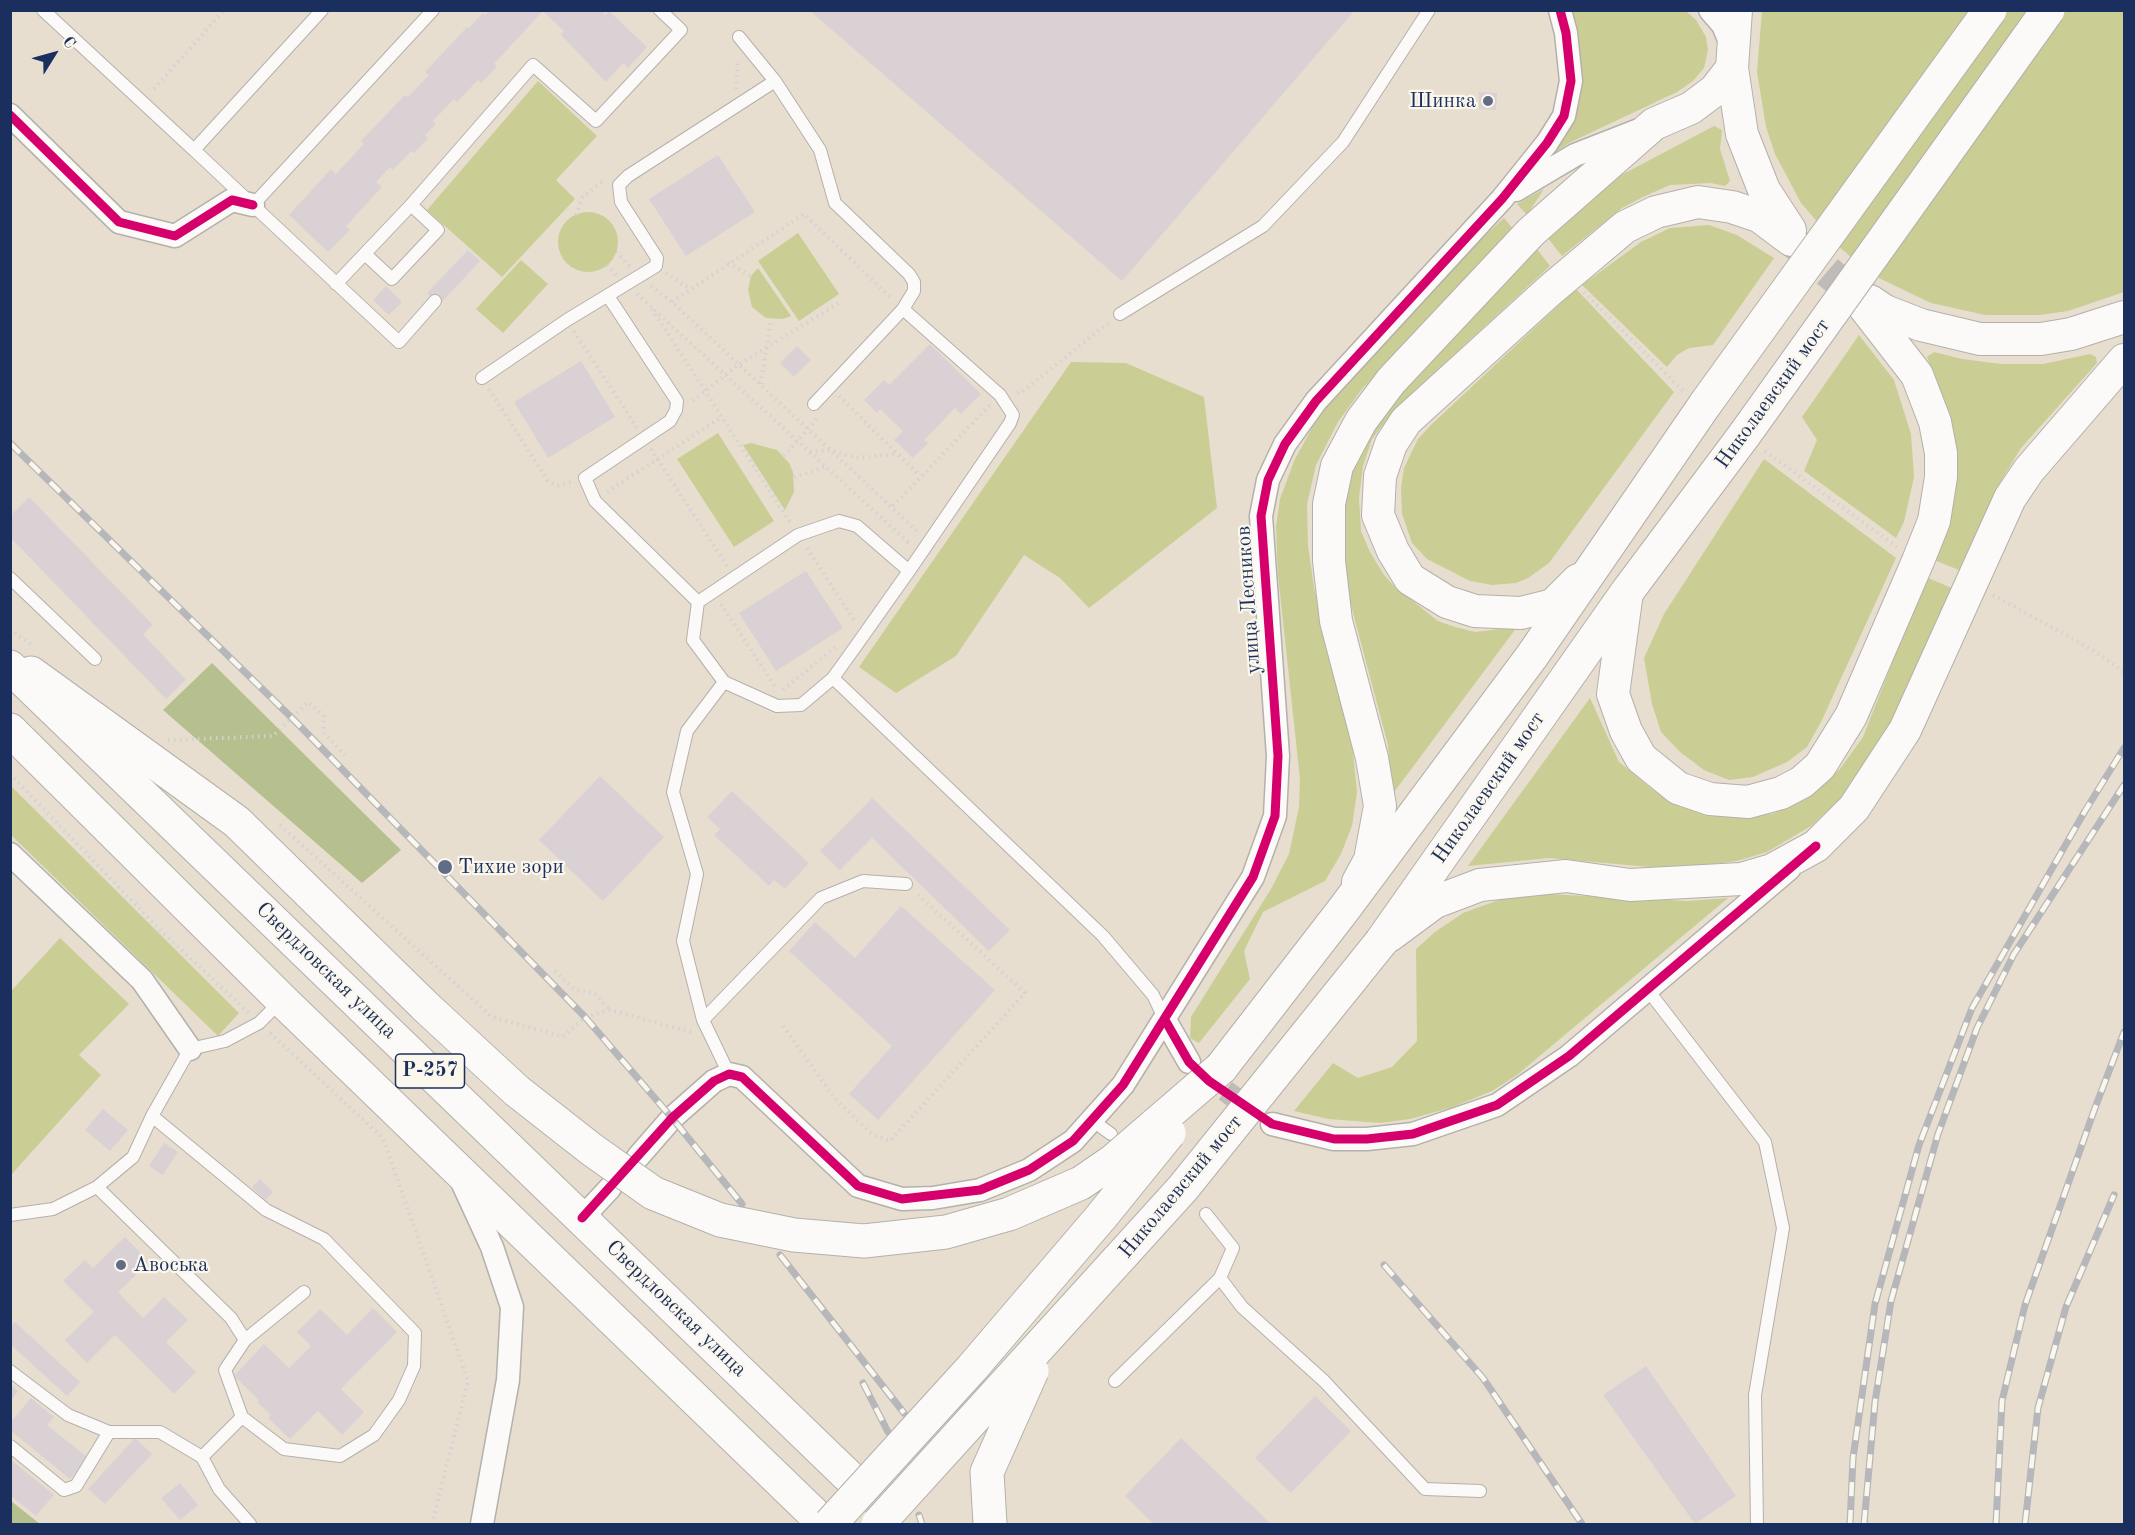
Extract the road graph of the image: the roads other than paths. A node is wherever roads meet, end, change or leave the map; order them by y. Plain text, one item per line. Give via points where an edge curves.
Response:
1 (43, 10) edge
2 (322, 10) edge
3 (433, 10) edge
4 (660, 10) edge
5 (1429, 10) edge
6 (1560, 10) edge
7 (1710, 10) edge
8 (1736, 10) edge
9 (1990, 10) edge
10 (2048, 10) edge
11 (739, 37) dead end
12 (1732, 58) junction
13 (775, 81) junction
14 (10, 115) edge
15 (1654, 124) junction
16 (194, 150) junction
17 (1502, 199) junction
18 (253, 205) junction
19 (411, 205) junction
20 (366, 254) junction
21 (336, 284) junction
22 (608, 296) junction
23 (435, 301) dead end
24 (903, 309) junction
25 (1120, 314) road end
26 (2124, 317) edge
27 (2124, 360) edge
28 (482, 378) road end
29 (814, 404) road end
30 (1594, 565) junction
31 (909, 571) junction
32 (10, 578) edge
33 (1627, 592) junction
34 (698, 602) junction
35 (20, 658) edge
36 (95, 659) dead end
37 (833, 678) junction
38 (724, 682) junction
39 (10, 730) edge
40 (1816, 846) junction
41 (10, 854) edge
42 (906, 884) road end
43 (1344, 909) junction
44 (1381, 942) junction
45 (1647, 989) junction
46 (282, 1000) junction
47 (703, 1020) junction
48 (1165, 1020) junction
49 (190, 1049) junction
50 (1189, 1062) tunnel mouth
51 (1221, 1068) junction
52 (729, 1074) junction
53 (152, 1116) junction
54 (1272, 1124) tunnel mouth
55 (638, 1157) dead end
56 (453, 1165) junction
57 (97, 1187) junction
58 (610, 1188) dead end
59 (1206, 1214) dead end
60 (10, 1215) edge
61 (582, 1218) junction
62 (1220, 1278) junction
63 (304, 1292) dead end
64 (245, 1340) junction
65 (1045, 1342) junction
66 (10, 1371) edge
67 (1115, 1381) dead end
68 (242, 1417) junction
69 (109, 1432) junction
70 (10, 1446) edge
71 (202, 1457) junction
72 (848, 1476) dead end
73 (1480, 1491) dead end
74 (815, 1520) edge
75 (250, 1524) edge
76 (482, 1524) edge
77 (878, 1524) edge
78 (990, 1524) edge
79 (1757, 1524) edge

1 - 16 lane
2 - 16 lane
3 - 18 lane
4 - 19 lane via 681,30 596,121 533,65
5 - 25 lane via 1343,142 1263,226
6 - 17 street via 1571,81 1564,116
7 - 12 street via 1723,25
8 - 12 main road
9 - 30 main road, Николаевский мост, bridge via 1694,397
10 - 33 main road, Николаевский мост, bridge via 1754,442
11 - 13 lane
12 - 15 main road via 1715,90 1691,108
12 - 30 main road via 1736,104 1751,162 1792,238 1759,216 1698,202 1656,212 1625,227 1548,291 1415,413 1390,444 1380,476 1378,515 1393,551 1410,579 1447,602 1475,611 1521,613 1553,605
13 - 22 lane via 619,185 621,202 657,258 656,266
13 - 24 lane via 820,150 835,203 914,282 914,291
14 - 18 street via 119,222 175,236 232,200
15 - 17 street via 1575,155
15 - 43 main road via 1531,232 1391,381 1361,421 1337,466 1329,504 1329,561 1336,621 1372,758 1380,806 1370,860
16 - 18 lane
17 - 48 street, улица Лесников via 1316,401 1285,444 1268,480 1260,516 1278,756 1275,816 1253,877
18 - 21 lane
19 - 20 lane
19 - 20 lane via 438,230 392,279
20 - 21 lane
21 - 23 lane via 399,342
22 - 28 lane
22 - 34 lane via 676,401 676,410 670,421 585,478 595,501
24 - 29 lane
24 - 31 lane via 1000,395 1013,415
26 - 33 main road via 2051,338 1980,339 1921,325 1867,305 1917,375 1935,422 1941,477 1934,520 1851,716 1820,766 1802,782 1781,793 1748,802 1710,799 1678,788 1641,758 1613,694
27 - 40 main road via 2028,470 2010,498 1905,730 1854,808
30 - 43 main road, Николаевский мост via 1533,656
31 - 34 lane via 857,526 839,521 798,535
31 - 37 lane via 860,632
32 - 36 lane
33 - 44 main road, Николаевский мост
34 - 38 lane via 693,640
35 - 51 main road, bridge via 237,822 517,1091 653,1193 720,1220 794,1235 864,1241 946,1232 1009,1214 1081,1183 1113,1161
35 - 61 main road, Свердловская улица / Р-257
37 - 38 lane via 801,705 786,707
37 - 48 lane via 1103,936 1153,995
38 - 47 lane via 687,731 673,792 697,874 683,941
39 - 46 main road, Р-257
40 - 44 main road via 1772,870 1741,879 1630,885 1566,876 1480,885 1435,902
40 - 45 street
41 - 49 street via 142,980
42 - 47 lane via 863,881 821,898
43 - 51 main road, Николаевский мост
44 - 65 main road, Николаевский мост, bridge via 1183,1188
45 - 54 street via 1569,1056 1506,1099 1448,1124 1413,1134 1367,1139 1334,1138
45 - 79 lane via 1765,1142 1783,1228 1755,1395
46 - 49 lane via 260,1023 225,1041
46 - 56 main road, Р-257
47 - 52 lane
48 - 50 street
48 - 52 street, улица Лесников via 1123,1085 1102,1127 1029,1170 980,1190 902,1199 858,1186 742,1077
49 - 53 lane
51 - 74 main road, Николаевский мост, bridge via 980,1359
52 - 55 street via 714,1081 672,1118
53 - 57 lane via 133,1157
53 - 68 lane via 266,1210 324,1239 415,1333 414,1366 399,1400 374,1435 340,1456 284,1449
56 - 74 main road, Р-257
56 - 76 street via 492,1247 512,1307 508,1380
57 - 60 lane via 53,1209
57 - 64 lane via 231,1317
58 - 61 street
59 - 62 lane via 1233,1248
61 - 72 main road, Свердловская улица / Р-257
62 - 67 lane
62 - 73 lane via 1242,1307 1324,1381 1425,1490
63 - 64 lane
64 - 68 lane via 225,1370
65 - 77 main road, Николаевский мост, bridge
65 - 78 main road, bridge via 987,1472
66 - 69 lane via 68,1415
68 - 71 lane
69 - 70 lane via 76,1486 64,1490
69 - 71 lane via 160,1432
71 - 75 lane via 219,1489

